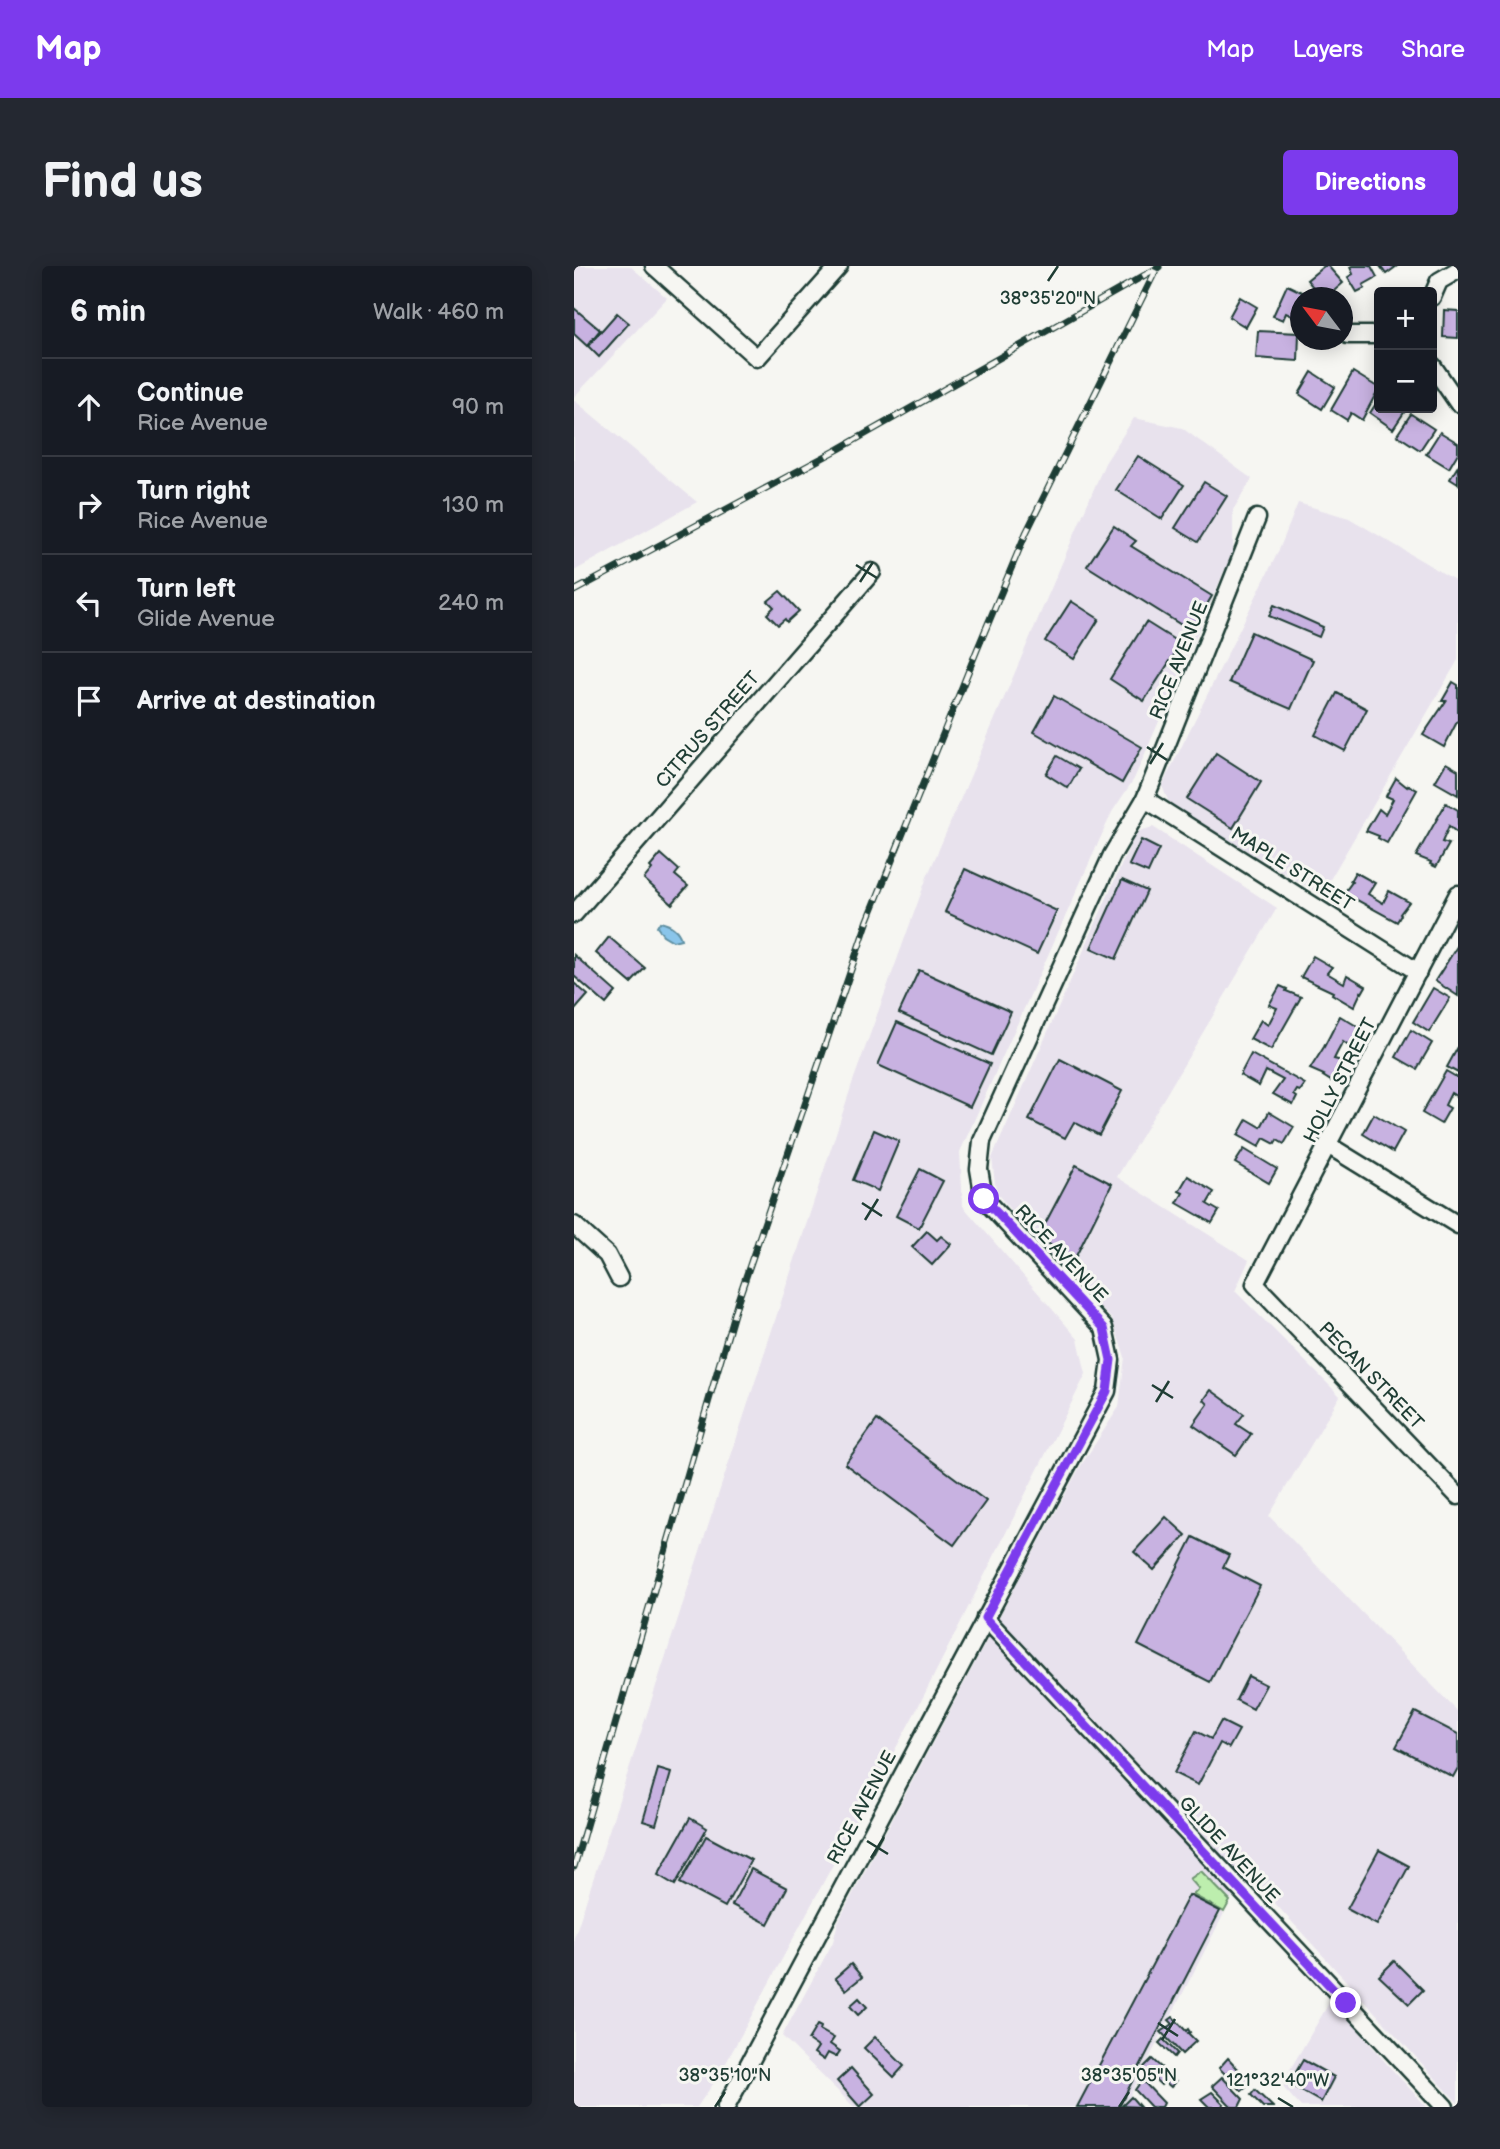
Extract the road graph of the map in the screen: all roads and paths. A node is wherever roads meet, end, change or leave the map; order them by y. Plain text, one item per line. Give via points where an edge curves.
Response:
1 (654, 266) edge
2 (839, 266) edge
3 (1458, 270) edge
4 (1437, 287) edge
5 (1353, 335) edge
6 (1374, 335) edge
7 (1437, 372) edge
8 (1458, 403) edge
9 (1257, 518) dead end
10 (872, 572) dead end
11 (1145, 799) junction
12 (1458, 894) edge
13 (574, 915) edge
14 (1418, 972) junction
15 (1328, 1145) junction
16 (574, 1225) edge
17 (1458, 1225) edge
18 (620, 1278) dead end
19 (1255, 1284) joint
20 (1458, 1496) edge
21 (985, 1618) junction
22 (726, 2107) edge
23 (1445, 2107) edge

1 - 2 street via 757,358
3 - 4 street
5 - 6 street
7 - 8 street
9 - 11 street, RICE AVENUE
10 - 13 street, CITRUS STREET
11 - 14 street, MAPLE STREET
11 - 21 street, RICE AVENUE via 1112,855 982,1141 979,1169 984,1199 1104,1328 1111,1360 1107,1391
12 - 14 street, HOLLY STREET
14 - 15 street, HOLLY STREET
15 - 17 street
15 - 19 street, HOLLY STREET
16 - 18 street via 607,1255
19 - 20 street, PECAN STREET
21 - 22 street, RICE AVENUE
21 - 23 street, GLIDE AVENUE

